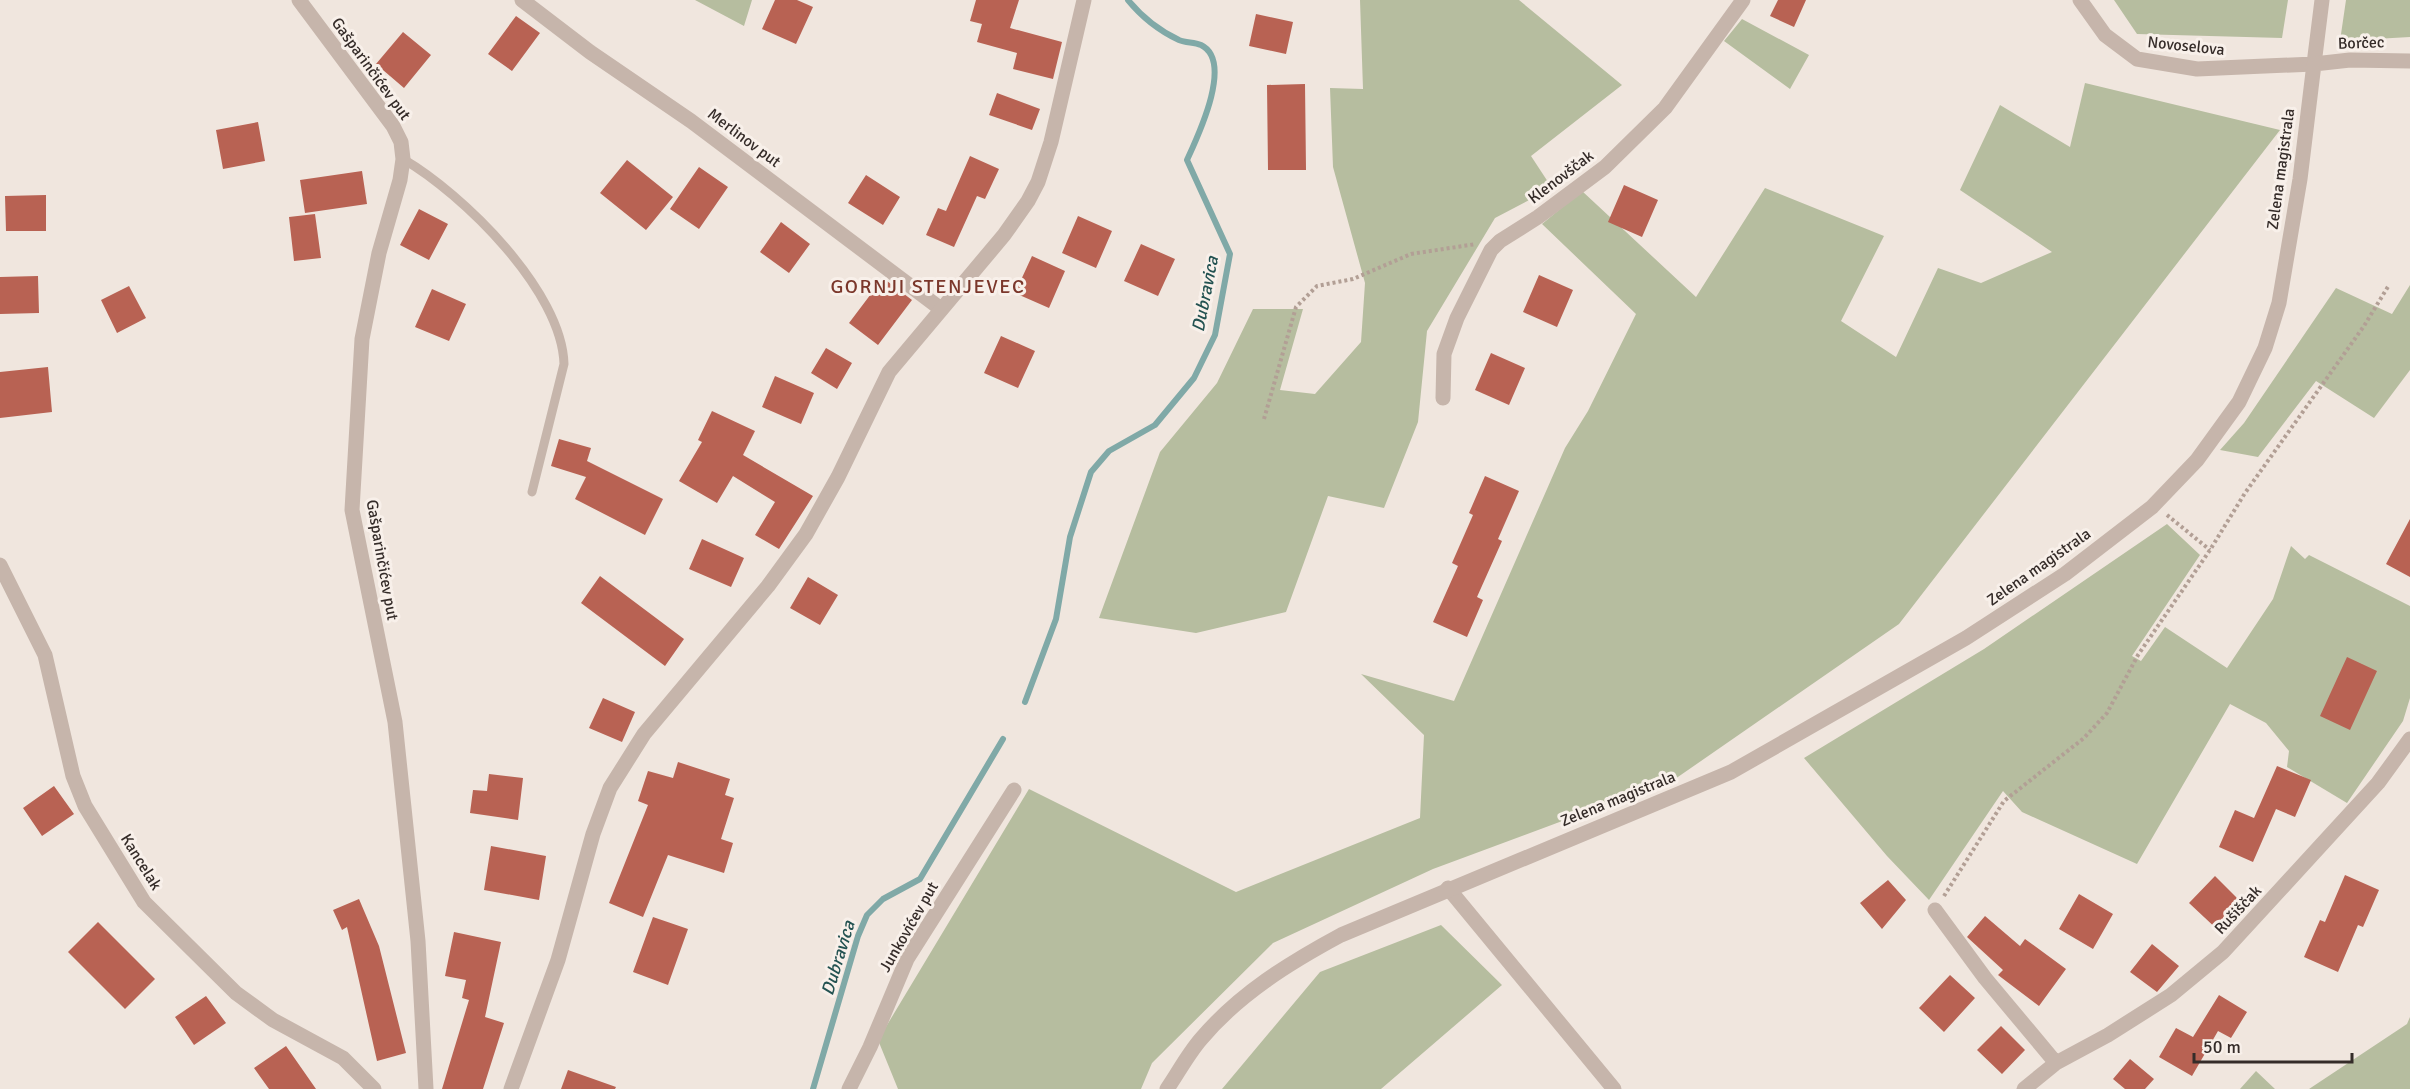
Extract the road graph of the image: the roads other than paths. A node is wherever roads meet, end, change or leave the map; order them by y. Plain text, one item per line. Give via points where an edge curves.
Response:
1 (298, 0) edge
2 (522, 0) edge
3 (1084, 0) edge
4 (1743, 0) edge
5 (2080, 0) edge
6 (2322, 0) edge
7 (2410, 61) edge
8 (2314, 64) junction
9 (403, 159) junction
10 (941, 309) junction
11 (1443, 398) dead end
12 (532, 492) dead end
13 (0, 565) edge
14 (2410, 739) edge
15 (1014, 790) dead end
16 (1448, 888) junction
17 (1935, 910) dead end
18 (2056, 1063) junction
19 (374, 1089) edge
20 (426, 1089) edge
21 (511, 1089) edge
22 (849, 1089) edge
23 (1167, 1089) edge
24 (1614, 1089) edge
25 (2024, 1089) edge

1 - 9 street, Gašparinčićev put via 393,126
2 - 10 street, Merlinov put
3 - 10 street via 1038,182 1004,235
4 - 11 street, Klenovščak via 1665,108 1605,167 1491,250 1444,354
5 - 8 street, Novoselova via 2105,35 2137,59 2197,69
6 - 8 street, Zelena magistrala
7 - 8 street, Borčec
8 - 16 street, Zelena magistrala via 2279,303 2265,348 2239,402 2197,460 2155,505 2064,574 1966,639 1731,772
9 - 12 lane via 428,174 495,237 526,271 558,329 564,346 564,364
9 - 20 street, Gašparinčićev put via 362,339 352,510 395,722 418,941
10 - 21 street via 889,372 801,541 762,594 644,734 614,782 593,834 558,960
13 - 19 street, Kancelak via 45,655 73,776 85,806 144,902 236,993 273,1020 343,1058
14 - 18 street, Rušiščak via 2378,783 2223,952 2171,994
15 - 22 street, Junkovićev put via 907,958
16 - 23 street, Zelena magistrala via 1341,935 1254,988 1201,1039
16 - 24 street
17 - 18 street
18 - 25 street, Rušiščak

